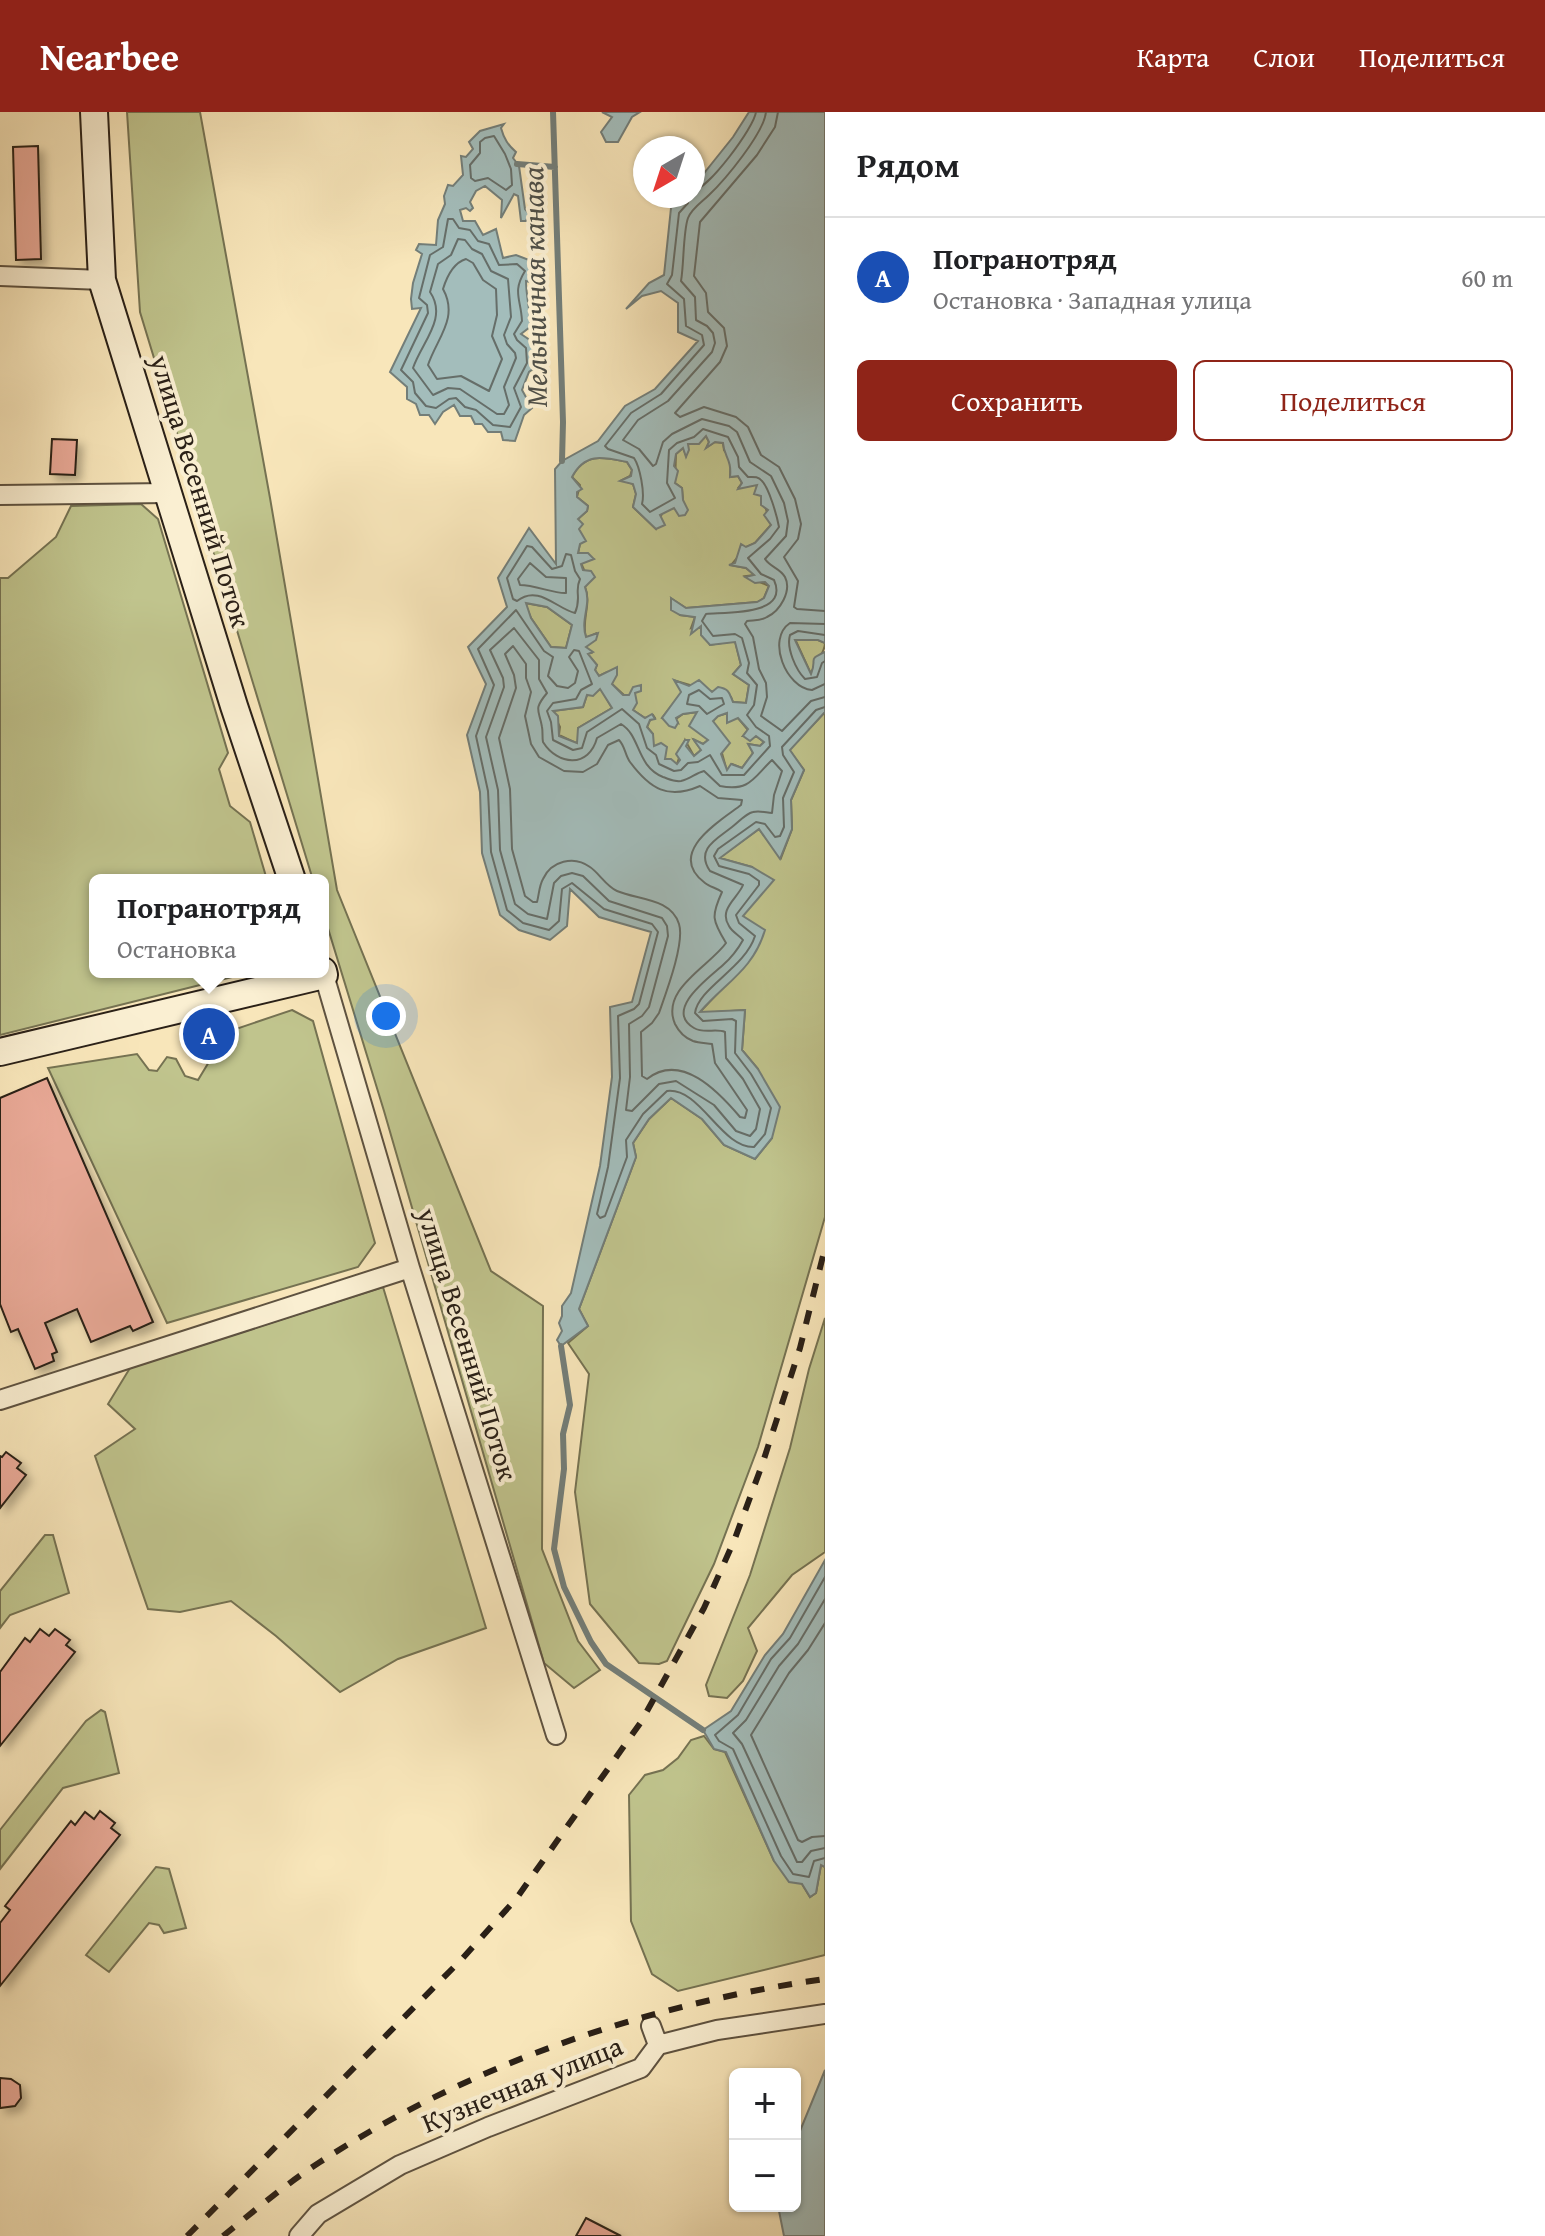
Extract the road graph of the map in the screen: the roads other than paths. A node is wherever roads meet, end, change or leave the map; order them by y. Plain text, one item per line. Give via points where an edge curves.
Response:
1 (94, 112) edge
2 (0, 276) edge
3 (102, 280) junction
4 (168, 493) junction
5 (0, 495) edge
6 (290, 874) edge
7 (303, 978) edge
8 (325, 978) edge
9 (0, 1052) edge
10 (410, 1268) junction
11 (0, 1400) edge
12 (556, 1735) dead end
13 (825, 2014) edge
14 (651, 2026) dead end
15 (658, 2045) junction
16 (299, 2236) edge

1 - 3 street, улица Весенний Поток
2 - 3 street
3 - 4 street, улица Весенний Поток
4 - 5 street
4 - 6 street, улица Весенний Поток
7 - 9 street
8 - 10 street, улица Весенний Поток
10 - 11 street
10 - 12 street, улица Весенний Поток
13 - 15 street, Кузнечная улица
14 - 15 street
15 - 16 street, Кузнечная улица via 641,2068 400,2165 318,2214

